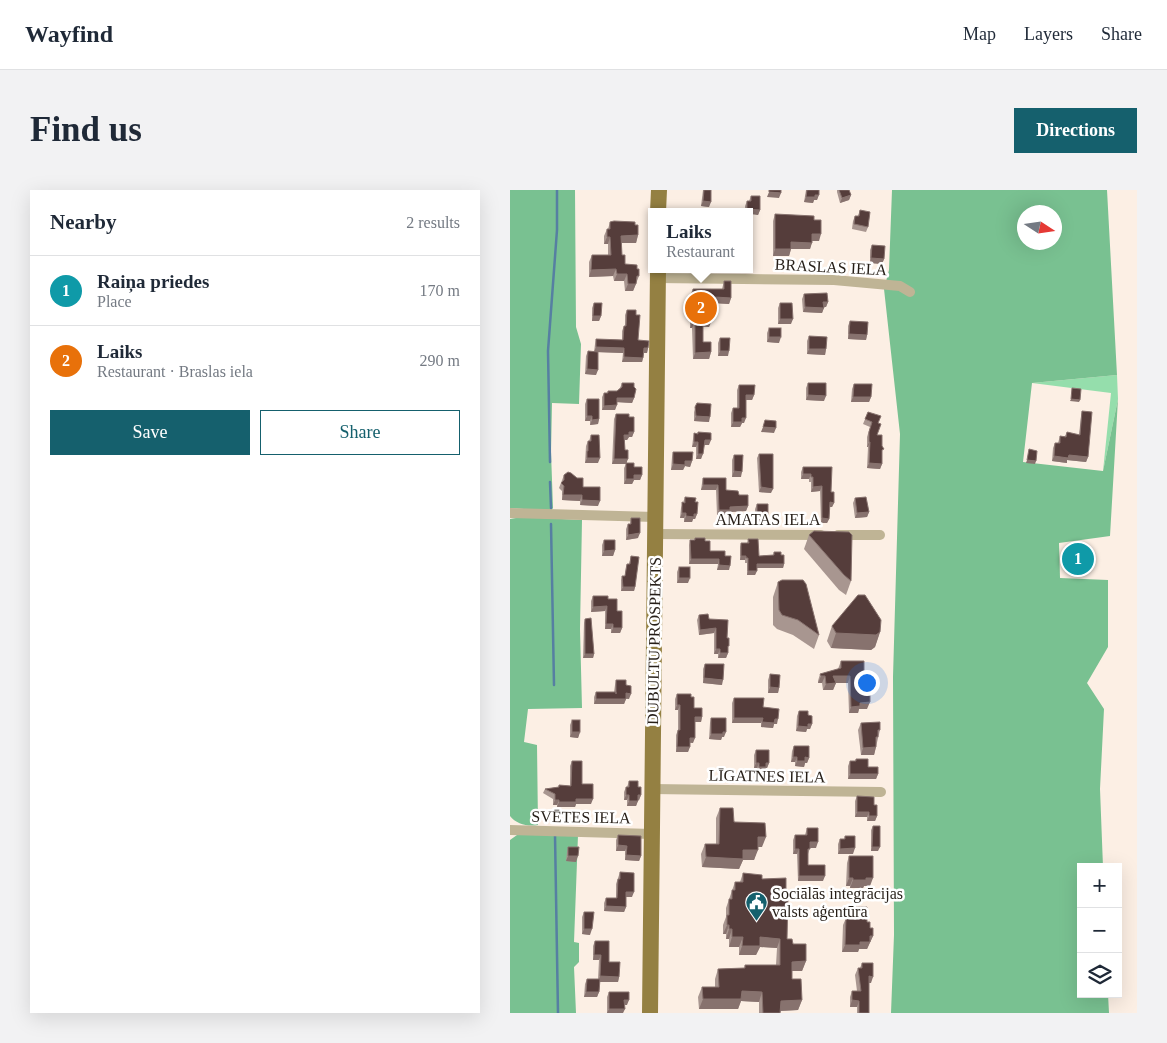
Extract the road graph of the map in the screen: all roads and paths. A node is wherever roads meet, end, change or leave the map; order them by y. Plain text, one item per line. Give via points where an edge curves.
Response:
1 (659, 190) edge
2 (658, 208) edge
3 (658, 273) edge
4 (910, 292) dead end
5 (510, 513) edge
6 (655, 517) junction
7 (655, 534) junction
8 (880, 535) dead end
9 (652, 789) junction
10 (881, 792) dead end
11 (510, 830) edge
12 (652, 834) junction
13 (650, 1013) edge

1 - 2 main road
3 - 4 street, BRASLAS IELA via 834,280 900,286
3 - 6 main road, DUBULTU PROSPEKTS
5 - 6 street
6 - 7 main road, DUBULTU PROSPEKTS
7 - 8 street, AMATAS IELA
7 - 9 main road, DUBULTU PROSPEKTS
9 - 10 street, LĪGATNES IELA
9 - 12 main road, DUBULTU PROSPEKTS
11 - 12 street, SVĒTES IELA
12 - 13 main road, DUBULTU PROSPEKTS

